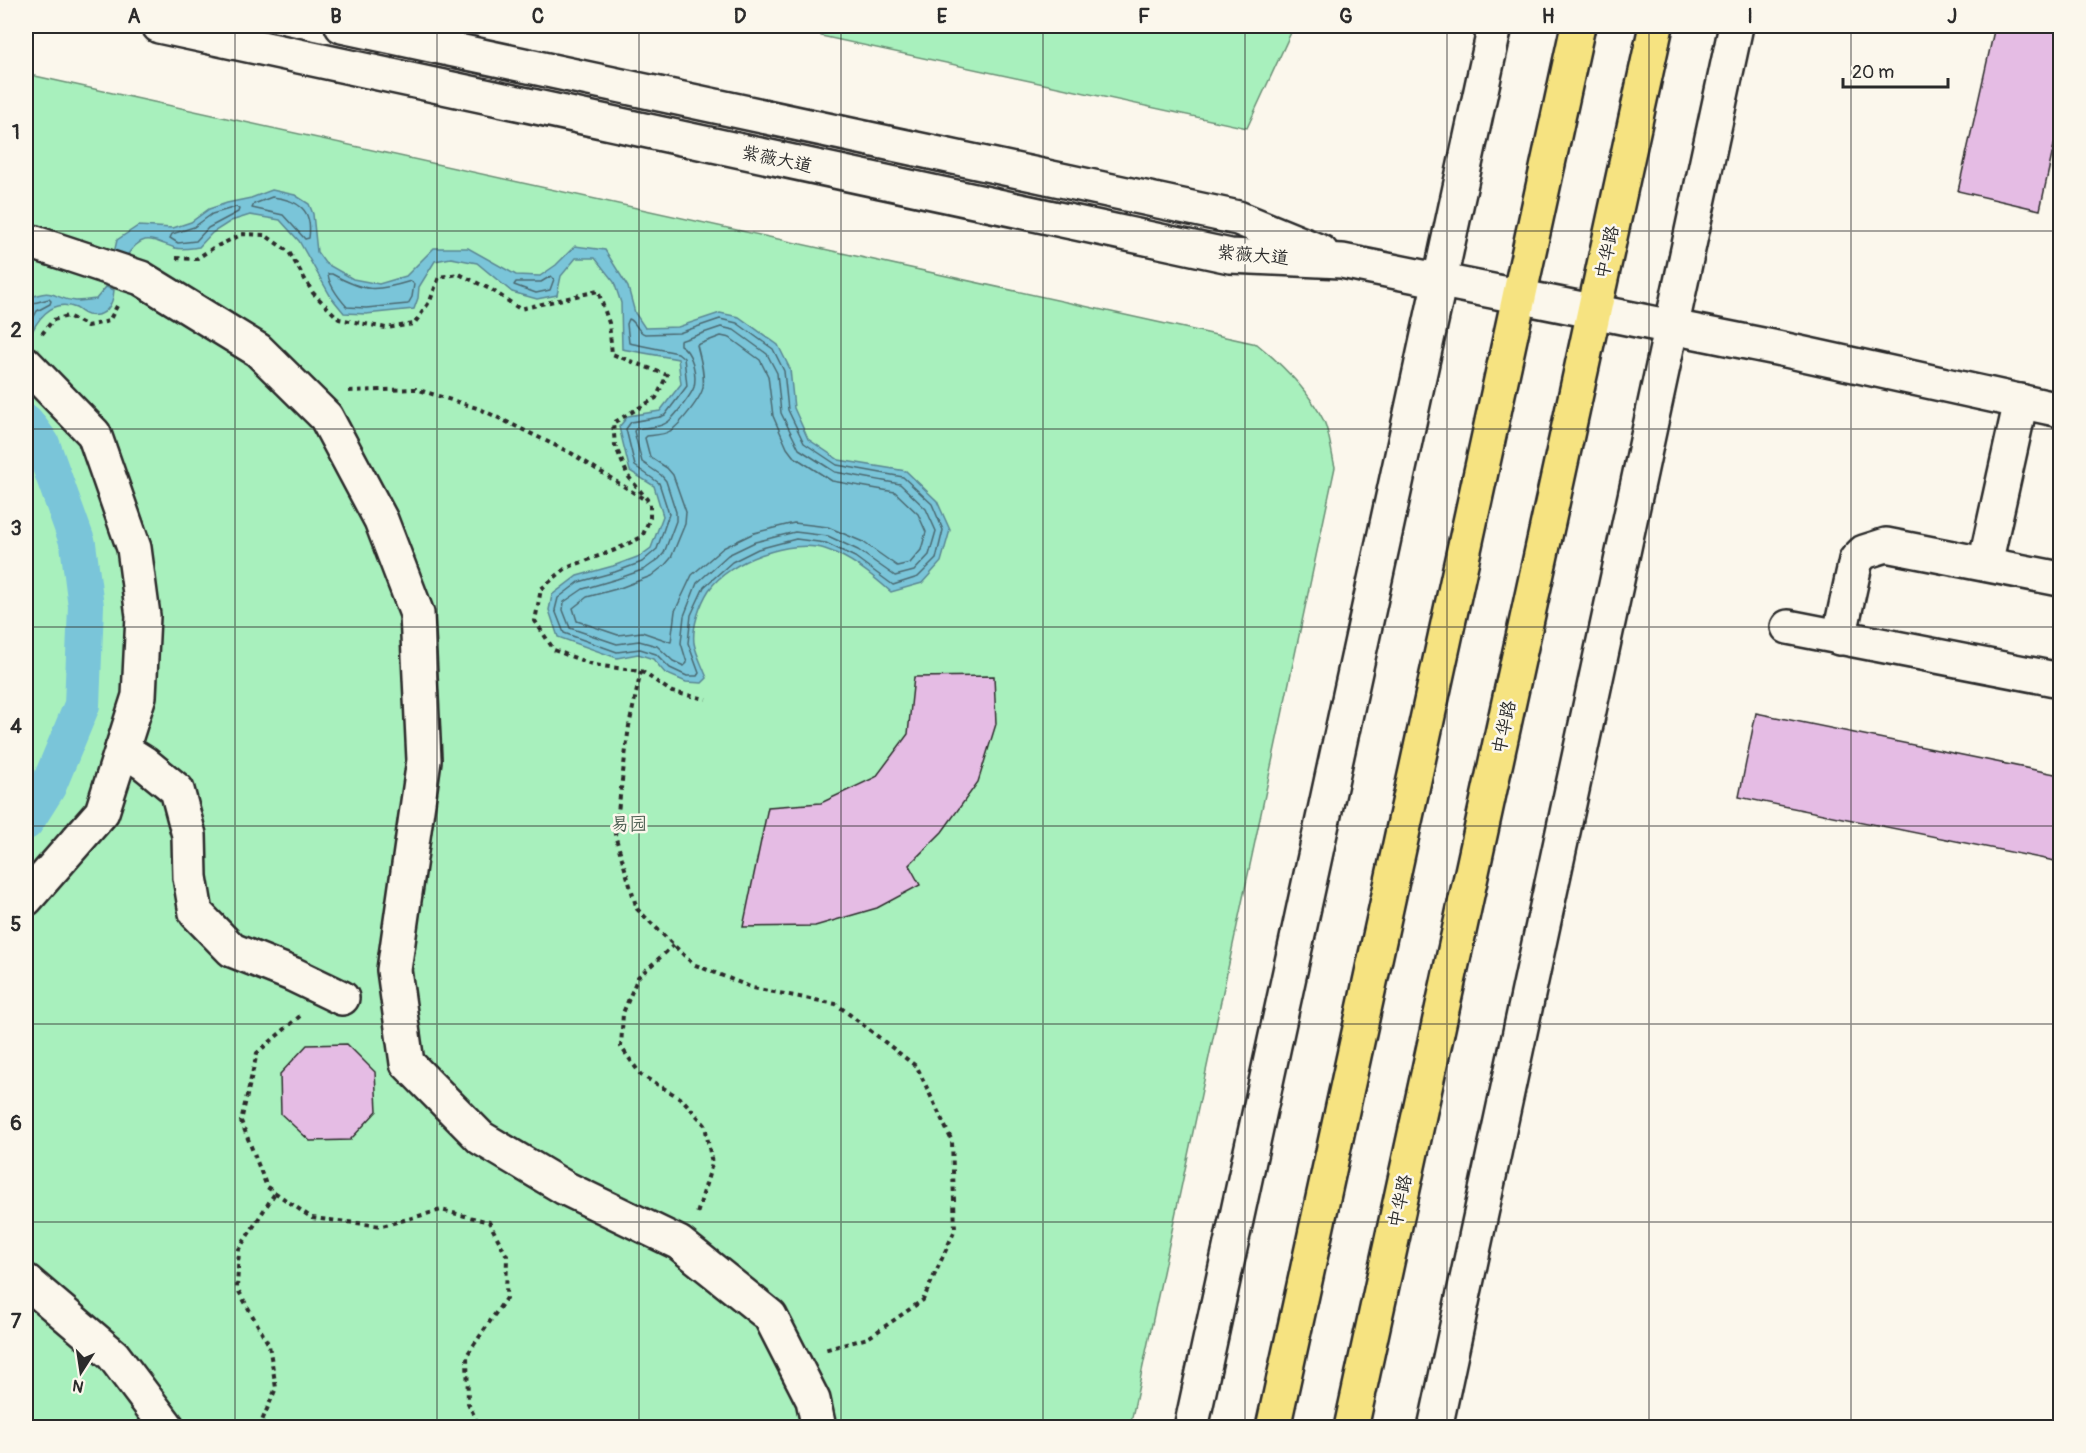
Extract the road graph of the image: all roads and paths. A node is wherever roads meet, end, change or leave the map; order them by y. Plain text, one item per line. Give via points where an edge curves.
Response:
1 (159, 26) edge
2 (342, 26) edge
3 (1495, 26) edge
4 (1578, 26) edge
5 (1656, 26) edge
6 (1736, 26) edge
7 (26, 240) edge
8 (172, 258) dead end
9 (1342, 261) junction
10 (127, 273) junction
11 (1440, 280) junction
12 (1520, 296) junction
13 (1594, 311) junction
14 (1671, 326) junction
15 (31, 353) edge
16 (306, 398) junction
17 (2021, 401) junction
18 (2061, 410) edge
19 (650, 503) junction
20 (1985, 564) junction
21 (2061, 579) edge
22 (1788, 627) dead end
23 (1839, 638) junction
24 (641, 671) junction
25 (2061, 680) edge
26 (706, 699) dead end
27 (122, 749) junction
28 (26, 899) edge
29 (674, 945) junction
30 (342, 998) joint
31 (275, 1193) junction
32 (679, 1244) junction
33 (26, 1281) edge
34 (792, 1359) junction
35 (168, 1428) edge
36 (259, 1428) edge
37 (480, 1428) edge
38 (819, 1428) edge
39 (1191, 1428) edge
40 (1274, 1428) edge
41 (1351, 1428) edge
42 (1435, 1428) edge

1 - 9 street, 紫薇大道 via 1230,256
2 - 9 street, 紫薇大道 via 1238,218
3 - 11 street
4 - 12 highway
5 - 13 highway, 中华路
6 - 14 street
7 - 10 street
8 - 19 path via 196,259 243,234 265,235 289,252 313,293 339,319 387,328 414,324 430,301 439,277 459,274 520,309 598,291 609,323 612,354 667,375 656,398 613,423 615,445 628,476
9 - 11 street
10 - 15 path via 121,298 109,321 87,326 68,316 52,320
10 - 16 street via 258,350
11 - 12 street
11 - 39 street
12 - 13 street
12 - 40 highway
13 - 14 street
13 - 41 highway, 中华路
14 - 17 street
14 - 42 street
15 - 27 street via 94,434 134,548 143,616 139,696
16 - 19 path via 336,392 416,389 480,410 571,453
16 - 32 street via 326,417 381,520 417,614 424,760 394,970 407,1063 480,1138 565,1188
17 - 18 street
17 - 20 street
19 - 24 path via 650,518 642,537 566,568 541,589 536,621 554,650 594,665
20 - 21 street
20 - 23 street via 1886,545 1864,552 1856,560
22 - 23 street
23 - 25 street
24 - 26 path via 672,692
24 - 29 path via 629,726 615,835 637,909
27 - 28 street via 102,812
27 - 30 street via 177,790 189,835 196,913 232,950
29 - 32 path via 638,977 623,1013 621,1047 641,1075 682,1099 705,1125 712,1164 699,1211
29 - 34 path via 693,964 753,988 836,1004 917,1067 952,1142 955,1230 923,1300 868,1338
30 - 31 path via 309,1008 257,1053 241,1121 267,1187
31 - 36 path via 239,1249 237,1288 269,1345 276,1388
31 - 37 path via 312,1218 382,1226 441,1209 489,1222 507,1256 506,1298 467,1355 468,1403
32 - 34 street via 770,1316
33 - 35 street via 113,1355
34 - 38 street via 813,1400

